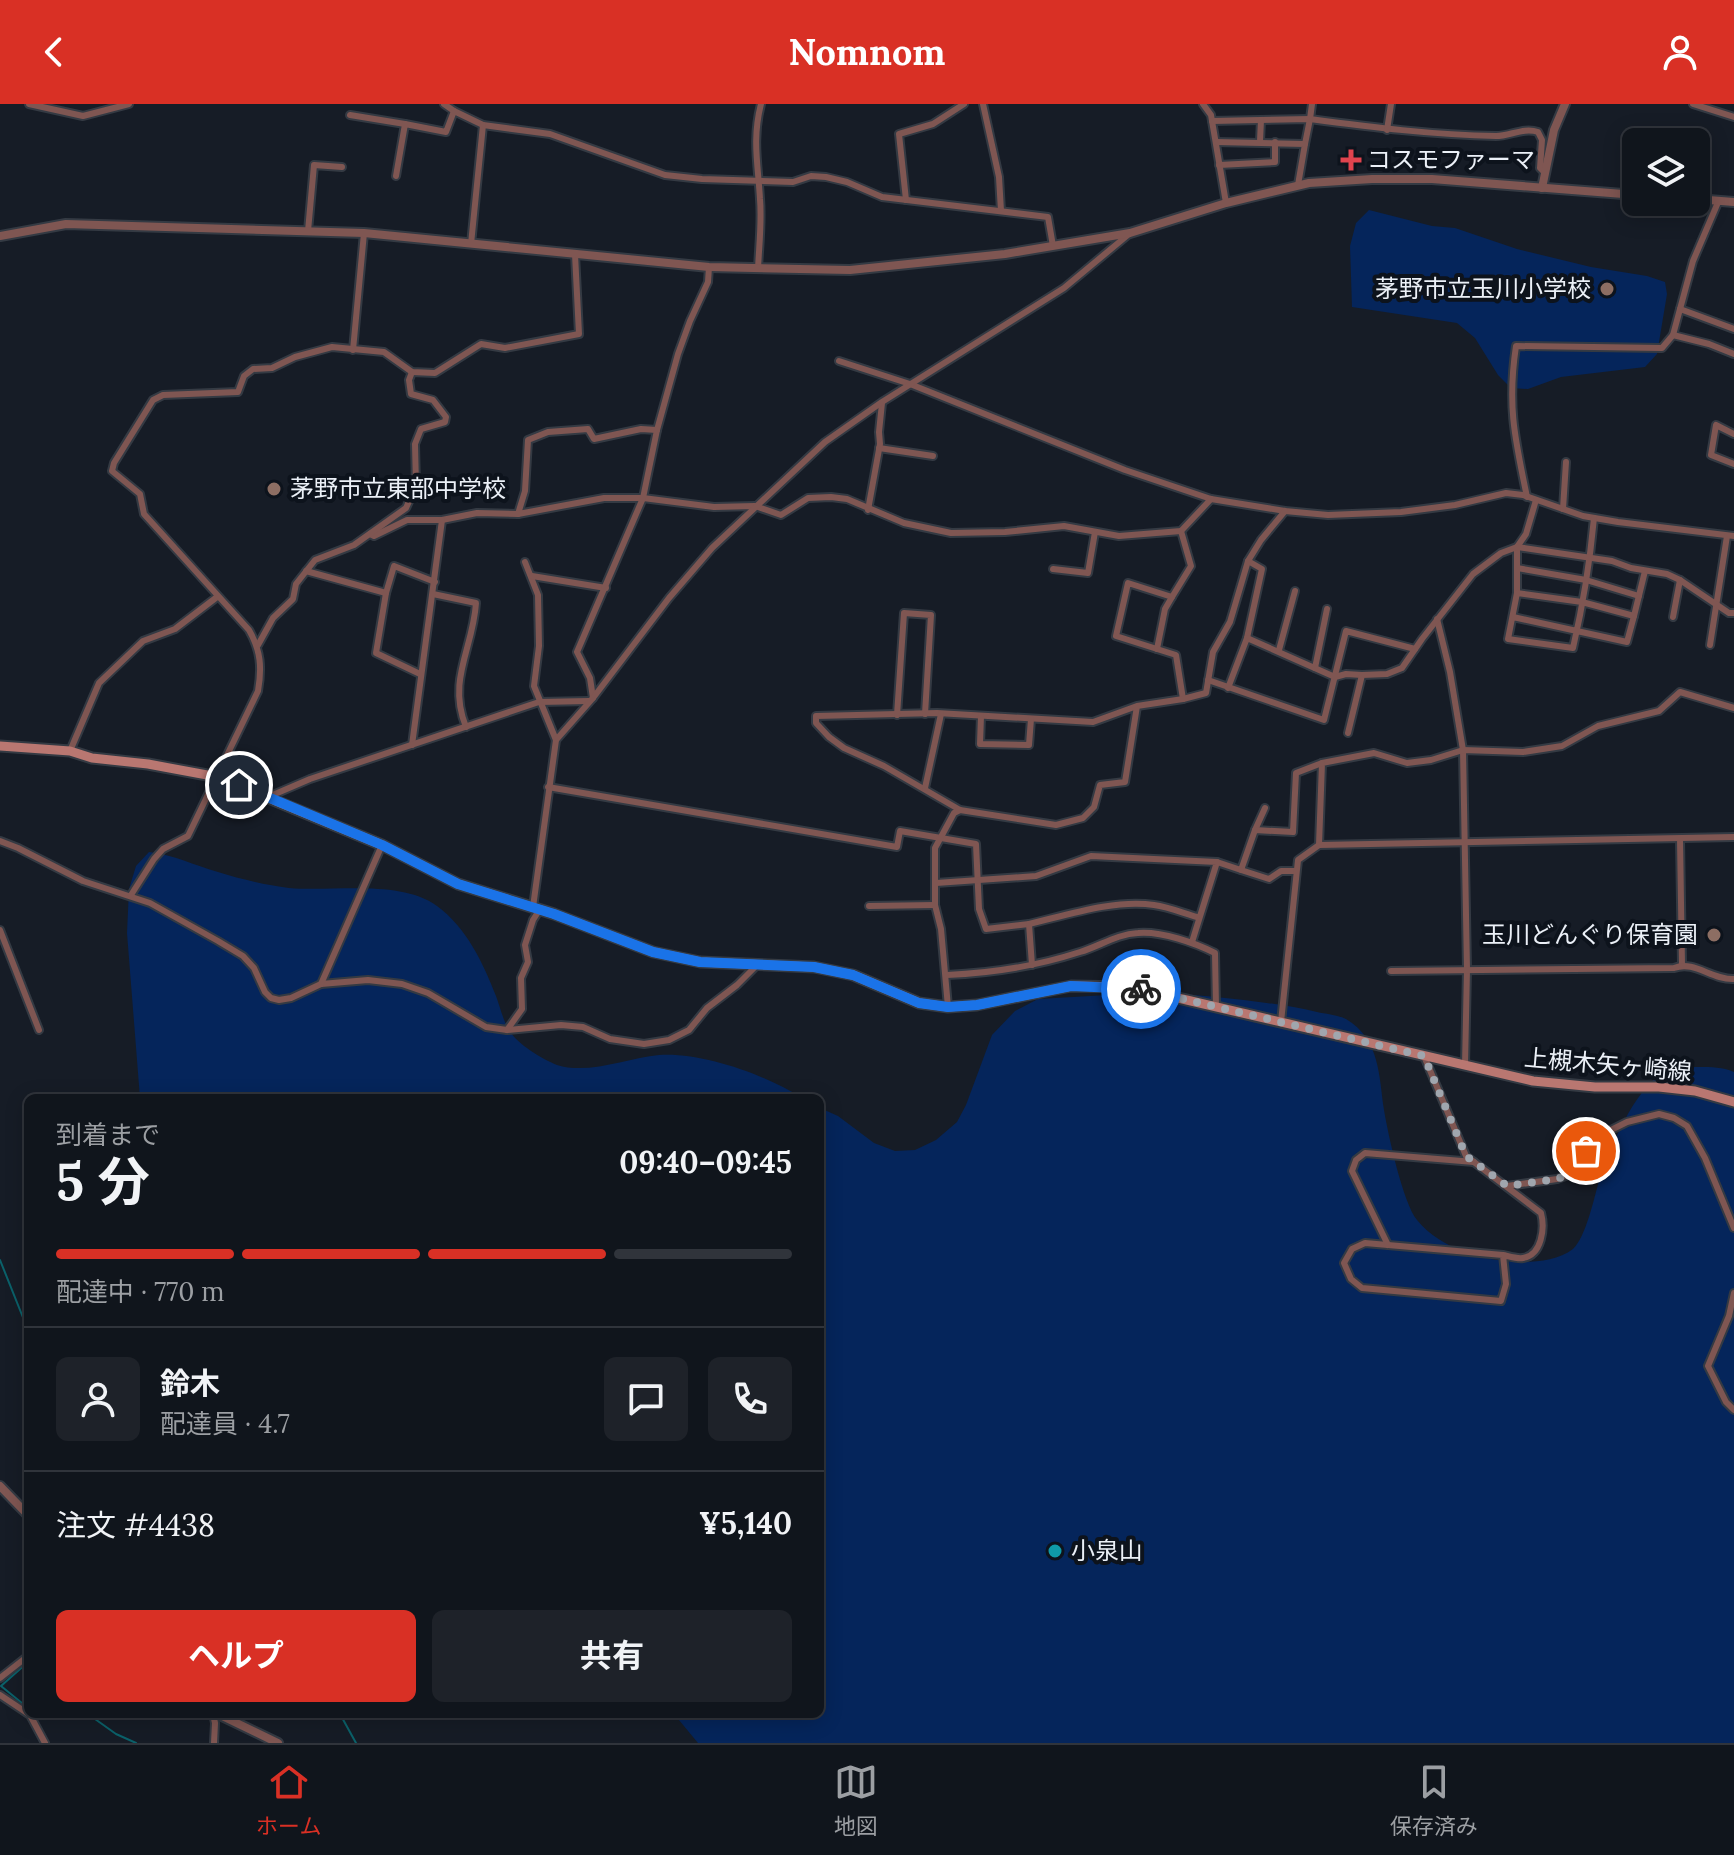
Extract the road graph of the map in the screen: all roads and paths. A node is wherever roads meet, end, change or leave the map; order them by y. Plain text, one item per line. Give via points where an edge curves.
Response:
1 (29, 104) edge
2 (129, 104) edge
3 (444, 104) edge
4 (761, 104) edge
5 (964, 104) edge
6 (983, 104) edge
7 (1203, 104) edge
8 (1312, 104) edge
9 (1391, 104) edge
10 (1565, 104) edge
11 (1693, 104) edge
12 (454, 111) junction
13 (350, 115) dead end
14 (1734, 117) edge
15 (1310, 119) junction
16 (1261, 120) junction
17 (1212, 121) junction
18 (405, 124) junction
19 (483, 125) junction
20 (1387, 130) junction
21 (1260, 141) junction
22 (1216, 142) junction
23 (1275, 142) junction
24 (1305, 144) junction
25 (1219, 165) junction
26 (342, 167) dead end
27 (1544, 172) junction
28 (396, 176) dead end
29 (758, 180) junction
30 (1298, 185) junction
31 (1542, 188) junction
32 (1622, 194) edge
33 (906, 200) junction
34 (1710, 200) edge
35 (1719, 200) junction
36 (1734, 202) edge
37 (1226, 203) junction
38 (1001, 211) junction
39 (308, 231) junction
40 (364, 233) junction
41 (1130, 233) junction
42 (0, 236) edge
43 (471, 244) junction
44 (1053, 246) junction
45 (575, 254) junction
46 (709, 267) junction
47 (758, 269) junction
48 (1680, 309) junction
49 (1734, 329) edge
50 (1673, 335) junction
51 (353, 350) junction
52 (1734, 354) edge
53 (839, 361) dead end
54 (412, 372) junction
55 (910, 384) junction
56 (882, 402) junction
57 (657, 430) junction
58 (1734, 434) edge
59 (879, 448) junction
60 (933, 456) dead end
61 (1566, 462) dead end
62 (1734, 464) edge
63 (1527, 497) junction
64 (643, 498) junction
65 (1211, 499) junction
66 (1536, 500) junction
67 (755, 506) junction
68 (1563, 509) junction
69 (868, 510) junction
70 (1285, 511) junction
71 (518, 514) junction
72 (1594, 518) junction
73 (442, 520) junction
74 (1181, 531) junction
75 (1095, 532) junction
76 (370, 534) junction
77 (1731, 536) edge
78 (1517, 547) junction
79 (1591, 557) junction
80 (1248, 561) junction
81 (525, 562) dead end
82 (1517, 568) junction
83 (1053, 569) dead end
84 (306, 571) junction
85 (1645, 571) junction
86 (532, 576) junction
87 (1586, 580) junction
88 (1680, 580) junction
89 (435, 582) junction
90 (606, 588) junction
91 (1295, 591) dead end
92 (386, 593) junction
93 (1517, 593) junction
94 (433, 594) junction
95 (1639, 596) junction
96 (217, 597) junction
97 (1172, 597) junction
98 (1582, 602) junction
99 (1716, 604) junction
100 (1327, 609) dead end
101 (1734, 613) edge
102 (1634, 616) junction
103 (1513, 617) junction
104 (1673, 617) dead end
105 (1437, 619) junction
106 (1578, 629) junction
107 (1247, 638) junction
108 (258, 645) junction
109 (1710, 645) dead end
110 (1157, 649) junction
111 (1415, 649) junction
112 (1279, 650) junction
113 (1315, 668) junction
114 (420, 674) junction
115 (1362, 675) junction
116 (1335, 677) junction
117 (1208, 680) junction
118 (1228, 688) junction
119 (1183, 699) junction
120 (591, 700) junction
121 (542, 702) junction
122 (1137, 706) junction
123 (1734, 708) edge
124 (925, 714) junction
125 (941, 714) junction
126 (897, 715) junction
127 (981, 716) junction
128 (1031, 719) junction
129 (466, 727) junction
130 (1348, 733) dead end
131 (556, 740) junction
132 (412, 745) junction
133 (0, 746) edge
134 (1463, 750) junction
135 (70, 751) junction
136 (1322, 763) junction
137 (218, 777) junction
138 (548, 787) junction
139 (925, 788) junction
140 (268, 797) junction
141 (1265, 808) dead end
142 (960, 810) junction
143 (1255, 830) junction
144 (941, 837) junction
145 (1734, 837) edge
146 (1680, 839) junction
147 (0, 841) edge
148 (1465, 844) junction
149 (382, 845) junction
150 (1319, 845) junction
151 (1217, 862) junction
152 (1241, 870) junction
153 (1295, 871) junction
154 (977, 880) junction
155 (936, 883) junction
156 (131, 895) junction
157 (935, 905) junction
158 (869, 906) dead end
159 (537, 908) junction
160 (1197, 917) junction
161 (1029, 924) junction
162 (0, 930) edge
163 (1192, 942) junction
164 (1032, 965) junction
165 (1682, 965) junction
166 (756, 966) junction
167 (1467, 969) junction
168 (1391, 971) dead end
169 (947, 975) junction
170 (1734, 979) edge
171 (321, 984) junction
172 (948, 1007) junction
173 (1216, 1007) junction
174 (1281, 1022) junction
175 (39, 1030) dead end
176 (507, 1030) junction
177 (1424, 1056) junction
178 (1465, 1066) junction
179 (1734, 1102) edge
180 (1474, 1162) junction
181 (1507, 1186) junction
182 (1734, 1228) edge
183 (1388, 1245) junction
184 (1503, 1255) junction
185 (1734, 1293) edge
186 (1734, 1410) edge
187 (0, 1486) edge
188 (24, 1511) edge
189 (24, 1659) edge
190 (0, 1678) edge
191 (0, 1695) edge
192 (24, 1711) edge
193 (32, 1718) edge
194 (215, 1718) edge
195 (224, 1718) edge
196 (45, 1743) edge
197 (214, 1743) edge
198 (278, 1743) edge

1 - 2 street via 83,116
3 - 12 street
4 - 29 street via 755,148
5 - 33 street via 933,124 899,134
6 - 38 street
7 - 17 street
8 - 15 street
9 - 20 street
10 - 27 street
11 - 14 street
12 - 18 street via 446,132
12 - 19 street
13 - 18 street
15 - 16 street
15 - 20 street
15 - 24 street
16 - 17 street
16 - 21 street
17 - 22 street
18 - 28 street
19 - 29 street via 550,134 665,175
19 - 43 street
20 - 27 street via 1500,136 1531,130 1542,140
21 - 22 street
21 - 23 street
22 - 25 street
23 - 24 street
23 - 25 street via 1275,162
24 - 30 street
25 - 37 street
26 - 39 street via 314,165
27 - 31 street
29 - 33 street via 826,177
29 - 47 street
30 - 31 street via 1417,179
30 - 37 street
31 - 32 street
33 - 38 street
34 - 35 street
35 - 36 street
35 - 48 street
37 - 41 street
38 - 44 street via 1048,217
39 - 40 street
39 - 42 street via 66,224
40 - 43 street
40 - 51 street
41 - 44 street
41 - 55 street via 1064,288
43 - 45 street
44 - 47 street via 850,270
45 - 46 street
45 - 54 street via 579,334 505,348 481,344 435,373
46 - 47 street
46 - 57 street
48 - 49 street
48 - 50 street
50 - 52 street
50 - 63 street via 1662,348 1516,346 1511,418
51 - 54 street via 384,352
51 - 96 street via 332,347 272,368 253,369 238,392 163,395 153,400 114,463 112,471 140,494 144,514
53 - 55 street
54 - 76 street via 411,394 433,400 445,422 421,429 415,444 416,486 406,508
55 - 56 street
55 - 65 street
56 - 59 street
56 - 67 street via 825,442
57 - 64 street
57 - 71 street via 594,439 588,429 548,432 528,440
58 - 62 street via 1716,425 1711,455
59 - 60 street
59 - 69 street
61 - 68 street
63 - 66 street
63 - 70 street via 1496,493 1455,505 1374,514
64 - 67 street
64 - 71 street via 589,500
64 - 90 street
65 - 70 street
65 - 74 street
66 - 68 street
66 - 78 street
67 - 69 street via 781,515 808,498 831,497
67 - 120 street via 669,598
68 - 72 street
69 - 75 street via 951,533 1064,526
70 - 80 street
71 - 73 street via 477,513
72 - 77 street
72 - 79 street
73 - 76 street via 407,520
73 - 89 street
74 - 75 street via 1119,536
74 - 97 street via 1191,566
75 - 83 street via 1088,573
76 - 84 street via 339,552 319,556
77 - 99 street
78 - 79 street
78 - 82 street
78 - 105 street via 1473,574
79 - 85 street
79 - 87 street
80 - 107 street via 1262,569
80 - 117 street via 1230,622 1213,652
81 - 86 street
82 - 87 street
82 - 93 street
84 - 92 street
84 - 108 street via 293,599 273,618
85 - 88 street
85 - 95 street
86 - 90 street
86 - 121 street via 540,623 534,686
87 - 95 street
87 - 98 street
88 - 99 street
88 - 104 street
89 - 92 street via 394,566
89 - 94 street
90 - 120 street via 577,652 590,678
91 - 112 street
92 - 114 street via 376,653
93 - 98 street
93 - 103 street
94 - 114 street
94 - 129 street via 476,603 475,627 460,668 458,707
95 - 102 street
96 - 108 street
96 - 135 street via 175,629 143,641 99,683
97 - 110 street
97 - 110 street via 1128,583 1116,636
98 - 102 street
98 - 106 street
99 - 101 street
99 - 109 street
100 - 113 street
102 - 106 street via 1627,642
103 - 106 street
103 - 106 street via 1508,639 1573,648
105 - 111 street
105 - 134 street
107 - 112 street
107 - 118 street
108 - 137 street via 258,691
110 - 119 street via 1176,655
111 - 115 street via 1402,668
111 - 116 street via 1346,631
112 - 113 street
113 - 116 street
114 - 132 street
115 - 116 street
115 - 130 street
116 - 118 street via 1324,720
117 - 118 street
117 - 119 street via 1206,693
119 - 122 street
120 - 121 street
120 - 131 street
121 - 129 street
121 - 131 street
122 - 128 street via 1093,722
122 - 142 street via 1125,782 1100,785 1094,807 1083,818 1056,825
123 - 134 street via 1680,692 1659,711 1598,726 1562,746 1523,752
124 - 125 street
124 - 126 street
124 - 126 street via 931,615 904,613
125 - 127 street
125 - 139 street
126 - 139 street via 816,716 816,723 844,748
127 - 128 street
127 - 128 street via 980,744 1029,745
129 - 132 street
131 - 138 street
132 - 140 street
133 - 135 main road, 上槻木矢ヶ崎線
134 - 136 street via 1407,763 1374,753
134 - 148 street
135 - 137 main road, 上槻木矢ヶ崎線
136 - 143 street via 1296,773 1293,832
136 - 150 street
137 - 140 main road, 上槻木矢ヶ崎線
137 - 156 street via 188,836 163,849
138 - 144 street via 897,847 900,831
138 - 159 street
139 - 142 street
140 - 149 main road, 上槻木矢ヶ崎線
141 - 143 street
142 - 144 street
143 - 152 street
144 - 154 street via 976,844
144 - 155 street via 935,848
145 - 146 street
146 - 148 street
146 - 165 street
147 - 156 street via 83,881
148 - 150 street
148 - 167 street
149 - 159 main road, 上槻木矢ヶ崎線 via 458,884
149 - 171 street
150 - 153 street via 1298,860
151 - 152 street
151 - 154 street via 1091,856 1036,876
151 - 160 street
152 - 153 street via 1269,879 1281,871
153 - 174 street
154 - 155 street
154 - 161 street via 986,929
155 - 157 street
156 - 171 street via 243,956 271,998 291,998
157 - 158 street
157 - 169 street
159 - 166 main road, 上槻木矢ヶ崎線 via 653,952
159 - 176 street via 525,945 522,1009
160 - 161 street via 1128,903
160 - 163 street
161 - 164 street
162 - 175 street
163 - 164 street via 1139,933
163 - 173 street via 1215,953
164 - 169 street
165 - 167 street
165 - 170 street
166 - 172 main road, 上槻木矢ヶ崎線 via 814,967 853,975 919,1003
166 - 176 street via 689,1030 669,1040 624,1042 561,1025
167 - 168 street
167 - 178 street
169 - 172 street
171 - 176 street via 402,984 486,1027
172 - 173 main road, 上槻木矢ヶ崎線 via 1094,985 1131,987
173 - 174 main road, 上槻木矢ヶ崎線
174 - 177 main road, 上槻木矢ヶ崎線
177 - 178 main road, 上槻木矢ヶ崎線
177 - 180 street via 1466,1156
178 - 179 main road, 上槻木矢ヶ崎線 via 1533,1081 1659,1087
180 - 181 street
180 - 183 street via 1365,1153 1356,1160 1352,1171
181 - 182 street via 1568,1175 1611,1130 1659,1114 1687,1126
181 - 184 street via 1541,1213 1544,1222 1534,1253 1522,1258
183 - 184 street
183 - 184 street via 1365,1243 1352,1249 1344,1263 1362,1288 1501,1301 1506,1284
185 - 186 street via 1708,1366
187 - 188 street
189 - 190 street
191 - 192 street
193 - 196 street
194 - 197 street
195 - 198 street

